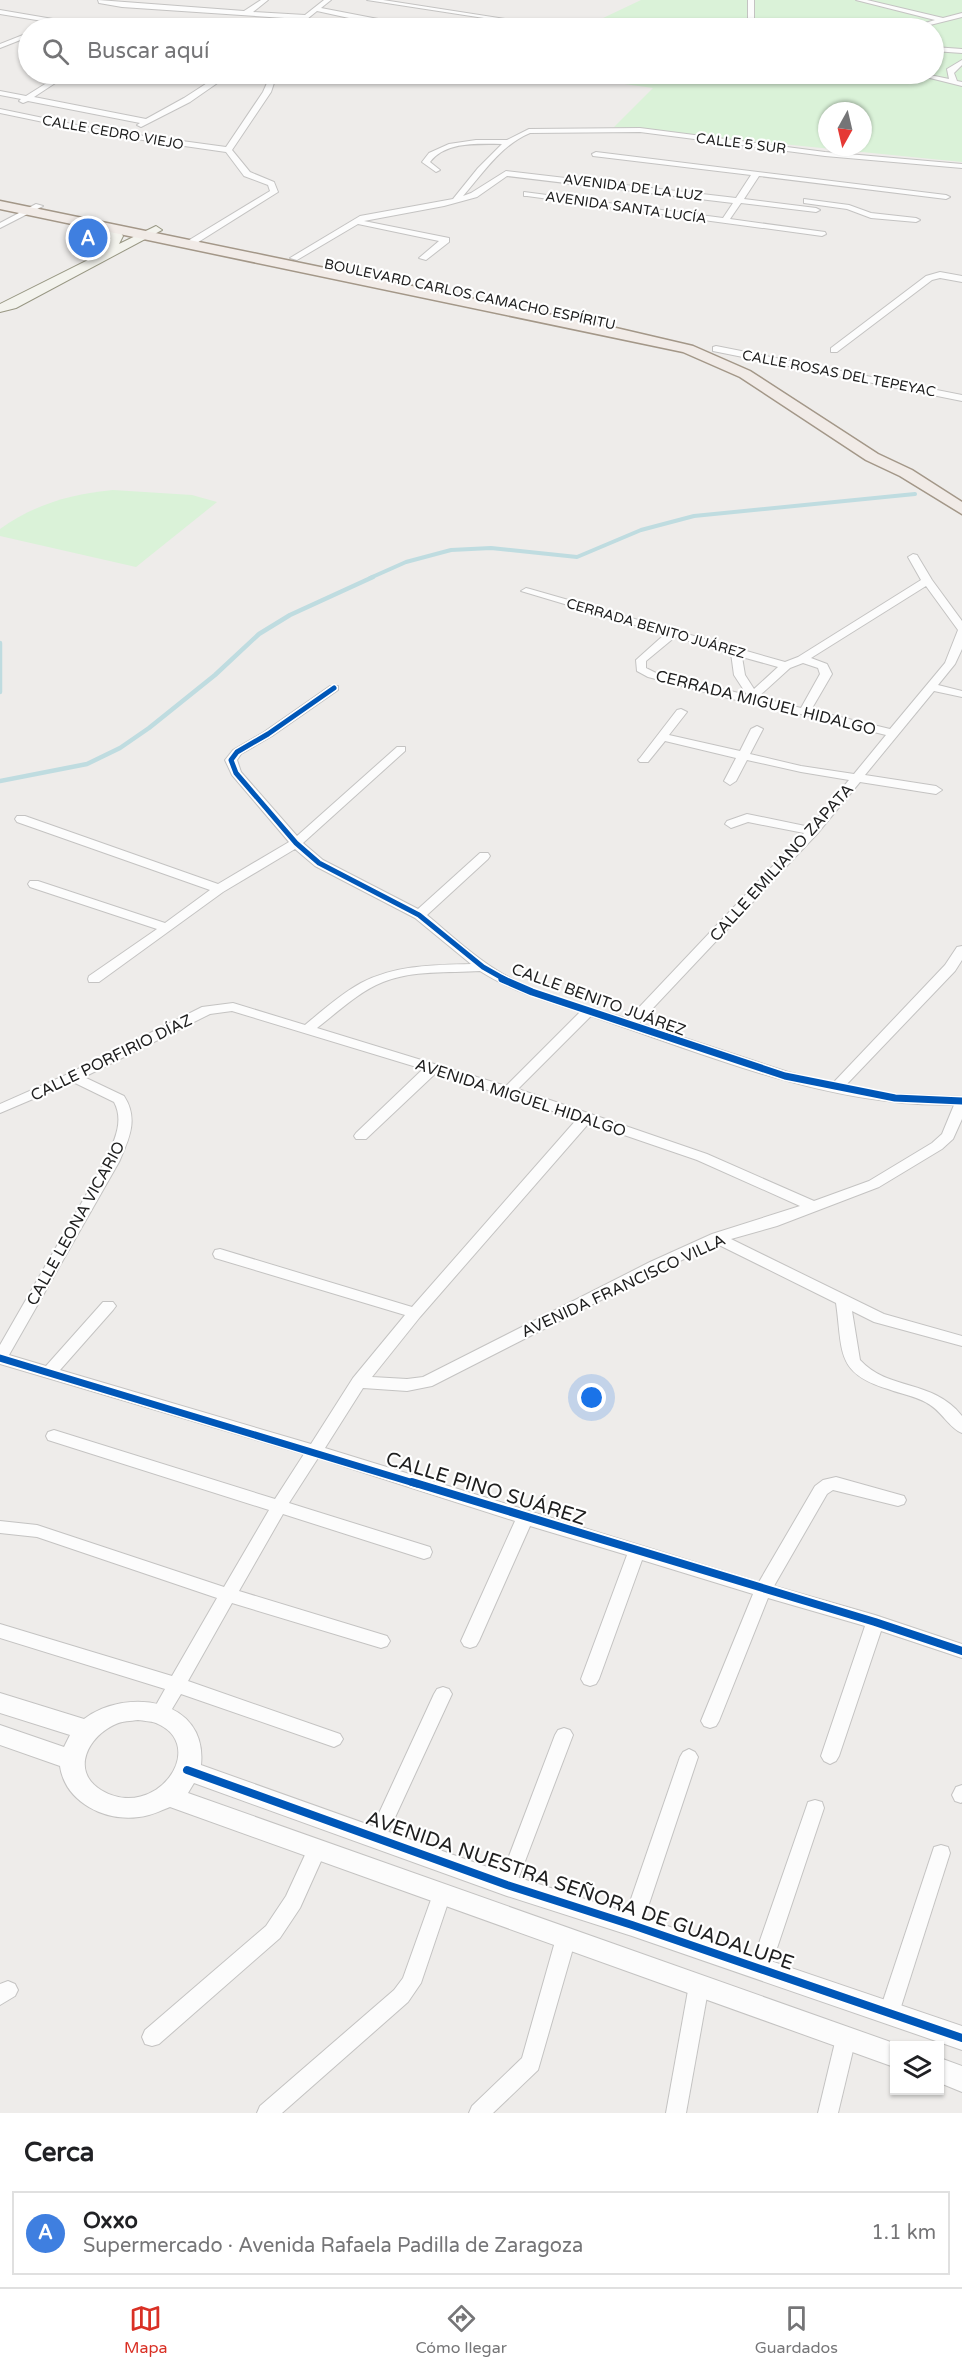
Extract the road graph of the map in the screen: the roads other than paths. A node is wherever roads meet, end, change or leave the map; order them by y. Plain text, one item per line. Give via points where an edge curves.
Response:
1 (265, 0) edge
2 (328, 0) edge
3 (370, 0) edge
4 (751, 0) edge
5 (859, 0) edge
6 (909, 0) edge
7 (101, 1) edge
8 (196, 1) edge
9 (163, 4) edge
10 (189, 9) junction
11 (315, 9) junction
12 (895, 9) junction
13 (444, 11) junction
14 (0, 12) edge
15 (246, 13) junction
16 (962, 15) edge
17 (304, 17) joint
18 (354, 17) joint
19 (35, 18) edge
20 (359, 18) edge
21 (435, 18) edge
22 (473, 18) edge
23 (751, 18) edge
24 (935, 18) edge
25 (944, 20) edge
26 (0, 36) edge
27 (18, 39) joint
28 (0, 46) edge
29 (944, 50) edge
30 (962, 51) edge
31 (962, 62) edge
32 (958, 83) edge
33 (50, 84) edge
34 (210, 84) edge
35 (270, 84) edge
36 (0, 93) edge
37 (27, 99) junction
38 (1, 112) edge
39 (147, 122) junction
40 (120, 135) junction
41 (508, 142) junction
42 (228, 150) junction
43 (596, 154) dead end
44 (962, 166) edge
45 (436, 170) dead end
46 (757, 173) junction
47 (527, 194) dead end
48 (772, 196) dead end
49 (855, 196) junction
50 (946, 196) dead end
51 (0, 198) edge
52 (457, 198) junction
53 (739, 200) junction
54 (0, 205) edge
55 (34, 209) junction
56 (816, 210) dead end
57 (916, 220) dead end
58 (356, 221) junction
59 (725, 221) junction
60 (91, 225) junction
61 (0, 226) edge
62 (152, 233) junction
63 (822, 234) dead end
64 (118, 240) junction
65 (194, 241) junction
66 (133, 243) junction
67 (294, 258) junction
68 (423, 258) dead end
69 (962, 279) edge
70 (0, 308) edge
71 (716, 349) junction
72 (834, 350) dead end
73 (962, 398) edge
74 (906, 473) junction
75 (962, 509) edge
76 (913, 557) dead end
77 (927, 581) junction
78 (526, 591) dead end
79 (962, 629) edge
80 (673, 633) junction
81 (736, 652) junction
82 (802, 659) junction
83 (786, 666) junction
84 (932, 687) junction
85 (334, 688) dead end
86 (962, 694) edge
87 (750, 697) junction
88 (681, 712) dead end
89 (804, 712) junction
90 (758, 729) dead end
91 (892, 733) junction
92 (662, 737) junction
93 (401, 749) dead end
94 (743, 755) junction
95 (644, 760) dead end
96 (857, 777) junction
97 (730, 780) dead end
98 (936, 790) dead end
99 (21, 819) dead end
100 (731, 824) dead end
101 (813, 831) junction
102 (296, 843) junction
103 (484, 856) dead end
104 (34, 884) dead end
105 (219, 889) junction
106 (419, 915) junction
107 (167, 928) junction
108 (962, 950) edge
109 (483, 967) junction
110 (94, 978) dead end
111 (224, 1006) joint
112 (588, 1012) junction
113 (630, 1025) junction
114 (307, 1030) junction
115 (433, 1068) junction
116 (73, 1077) junction
117 (836, 1088) junction
118 (509, 1091) junction
119 (962, 1102) edge
120 (0, 1109) edge
121 (585, 1118) junction
122 (361, 1137) dead end
123 (812, 1206) junction
124 (717, 1238) junction
125 (220, 1254) dead end
126 (843, 1302) junction
127 (108, 1306) dead end
128 (415, 1313) junction
129 (962, 1341) edge
130 (0, 1358) edge
131 (49, 1373) junction
132 (359, 1382) junction
133 (962, 1427) edge
134 (54, 1436) dead end
135 (314, 1451) junction
136 (898, 1500) dead end
137 (279, 1506) junction
138 (525, 1518) junction
139 (0, 1527) edge
140 (637, 1551) junction
141 (424, 1552) dead end
142 (763, 1590) junction
143 (228, 1596) junction
144 (875, 1622) junction
145 (0, 1631) edge
146 (381, 1641) dead end
147 (470, 1641) dead end
148 (962, 1651) edge
149 (590, 1679) dead end
150 (177, 1685) junction
151 (443, 1694) dead end
152 (0, 1703) edge
153 (160, 1714) junction
154 (710, 1720) dead end
155 (87, 1730) junction
156 (0, 1735) edge
157 (564, 1735) dead end
158 (334, 1739) dead end
159 (830, 1756) dead end
160 (689, 1757) dead end
161 (70, 1759) junction
162 (187, 1770) junction
163 (168, 1796) junction
164 (815, 1808) dead end
165 (376, 1838) junction
166 (317, 1850) junction
167 (940, 1853) dead end
168 (507, 1885) junction
169 (442, 1894) junction
170 (633, 1925) junction
171 (566, 1938) junction
172 (760, 1969) junction
173 (699, 1985) junction
174 (889, 2013) junction
175 (152, 2037) dead end
176 (846, 2038) junction
177 (962, 2038) edge
178 (890, 2054) edge
179 (944, 2073) edge
180 (962, 2079) edge
181 (267, 2113) edge
182 (479, 2113) edge
183 (676, 2113) edge
184 (828, 2113) edge

1 - 15 street
2 - 11 street
3 - 13 street
4 - 23 street
5 - 12 street
6 - 12 street
7 - 9 street
8 - 10 street
9 - 10 street
10 - 15 street
11 - 17 street
11 - 18 street
12 - 24 street
13 - 21 street
13 - 22 street
14 - 19 street
15 - 17 street
16 - 25 street
18 - 20 street
26 - 27 street
27 - 28 street
29 - 30 street
31 - 32 street via 950,73
33 - 37 street
34 - 39 street
35 - 42 street
36 - 37 street
37 - 38 street
37 - 39 street
38 - 40 street, CALLE CEDRO VIEJO
39 - 40 street
40 - 42 street, CALLE CEDRO VIEJO
41 - 44 street, CALLE 5 SUR via 529,131 640,130 825,154
41 - 45 street via 474,141 433,153 426,162
41 - 52 street
42 - 65 street via 247,174 271,184 274,192
43 - 46 street
46 - 49 street
46 - 53 street
47 - 59 street, AVENIDA SANTA LUCÍA
48 - 49 street
49 - 50 street
49 - 57 street via 861,213
51 - 55 main road, BOULEVARD CARLOS CAMACHO ESPÍRITU
52 - 53 street, AVENIDA DE LA LUZ via 478,192 501,174 514,173
52 - 58 street, AVENIDA DE LA LUZ via 436,206
53 - 56 street, AVENIDA DE LA LUZ
53 - 59 street
54 - 55 main road, BOULEVARD CARLOS CAMACHO ESPÍRITU
55 - 60 main road, BOULEVARD CARLOS CAMACHO ESPÍRITU
55 - 61 street
55 - 62 main road, BOULEVARD CARLOS CAMACHO ESPÍRITU
58 - 67 street, AVENIDA DE LA LUZ
58 - 68 street via 446,240
59 - 63 street, AVENIDA SANTA LUCÍA
60 - 62 main road, BOULEVARD CARLOS CAMACHO ESPÍRITU
60 - 64 main road via 117,236
62 - 65 main road, BOULEVARD CARLOS CAMACHO ESPÍRITU
62 - 66 main road
64 - 66 main road
64 - 70 main road via 4,302
65 - 67 main road, BOULEVARD CARLOS CAMACHO ESPÍRITU
65 - 74 main road, BOULEVARD CARLOS CAMACHO ESPÍRITU via 688,349 745,374 873,457
66 - 70 main road
67 - 71 main road, BOULEVARD CARLOS CAMACHO ESPÍRITU via 681,338
69 - 72 street via 940,275 929,278
71 - 73 street, CALLE ROSAS DEL TEPEYAC
71 - 74 main road, BOULEVARD CARLOS CAMACHO ESPÍRITU via 766,373 819,407 888,453
74 - 75 main road, BOULEVARD CARLOS CAMACHO ESPÍRITU
76 - 77 street
77 - 79 street
77 - 82 street
78 - 80 street, CERRADA BENITO JUÁREZ
79 - 84 street, CALLE EMILIANO ZAPATA via 950,664
80 - 81 street, CERRADA BENITO JUÁREZ
80 - 87 street, CERRADA MIGUEL HIDALGO via 641,660 641,669 652,675
81 - 83 street, CERRADA BENITO JUÁREZ
81 - 87 street via 737,671
82 - 83 street
82 - 89 street via 823,666 826,674
83 - 87 street
84 - 86 street
84 - 91 street, CALLE EMILIANO ZAPATA
85 - 102 street, CALLE BENITO JUÁREZ via 237,752 231,760 236,773
87 - 89 street, CERRADA MIGUEL HIDALGO
88 - 92 street
89 - 91 street, CERRADA MIGUEL HIDALGO
90 - 94 street
91 - 96 street, CALLE EMILIANO ZAPATA
92 - 94 street
92 - 95 street
93 - 102 street
94 - 96 street
94 - 97 street
96 - 98 street
96 - 101 street, CALLE EMILIANO ZAPATA
99 - 105 street
100 - 101 street via 740,819 756,819
101 - 113 street, CALLE EMILIANO ZAPATA
102 - 105 street
102 - 106 street, CALLE BENITO JUÁREZ via 319,863
103 - 106 street
104 - 107 street
105 - 107 street
106 - 109 street, CALLE BENITO JUÁREZ
107 - 110 street
108 - 117 street via 950,968
109 - 112 street, CALLE BENITO JUÁREZ via 532,992
109 - 114 street via 390,976 354,993
111 - 114 street, AVENIDA MIGUEL HIDALGO
111 - 116 street, CALLE PORFIRIO DÍAZ via 207,1010
112 - 113 street, CALLE BENITO JUÁREZ
112 - 118 street
113 - 117 street, CALLE BENITO JUÁREZ via 760,1070
114 - 115 street, AVENIDA MIGUEL HIDALGO
115 - 118 street, AVENIDA MIGUEL HIDALGO
115 - 122 street
116 - 120 street, CALLE PORFIRIO DÍAZ
116 - 130 street, CALLE LEONA VICARIO via 119,1098 124,1105 126,1129 112,1162
117 - 119 street, CALLE BENITO JUÁREZ via 895,1098
118 - 121 street, AVENIDA MIGUEL HIDALGO
119 - 123 street, AVENIDA FRANCISCO VILLA via 948,1136 937,1146 874,1184
121 - 123 street, AVENIDA MIGUEL HIDALGO via 702,1157
121 - 128 street
123 - 124 street, AVENIDA FRANCISCO VILLA
124 - 126 street
124 - 132 street, AVENIDA FRANCISCO VILLA via 426,1382
125 - 128 street
126 - 129 street via 879,1318
126 - 133 street via 857,1369 940,1403
127 - 131 street
128 - 132 street
130 - 131 street, CALLE PINO SUÁREZ
131 - 135 street, CALLE PINO SUÁREZ
132 - 135 street
134 - 137 street
135 - 137 street
135 - 138 street, CALLE PINO SUÁREZ
136 - 142 street via 836,1483 825,1487
137 - 141 street
137 - 143 street
138 - 140 street, CALLE PINO SUÁREZ
138 - 147 street
139 - 143 street via 37,1531
140 - 142 street, CALLE PINO SUÁREZ
140 - 149 street
142 - 144 street, CALLE PINO SUÁREZ
142 - 154 street
143 - 146 street
143 - 150 street
144 - 148 street, CALLE PINO SUÁREZ
144 - 159 street
145 - 150 street
150 - 153 street
150 - 158 street
151 - 165 street
152 - 155 street
153 - 155 street via 138,1710 114,1714
153 - 162 street via 179,1726 190,1744
155 - 161 street
156 - 161 street
157 - 168 street
160 - 170 street
161 - 163 street via 84,1792 101,1804 135,1808
162 - 163 street via 182,1782
162 - 165 street, AVENIDA NUESTRA SEÑORA DE GUADALUPE
163 - 166 street
164 - 172 street
165 - 168 street, AVENIDA NUESTRA SEÑORA DE GUADALUPE
166 - 169 street
166 - 175 street via 293,1902 273,1932
167 - 174 street
168 - 170 street, AVENIDA NUESTRA SEÑORA DE GUADALUPE
169 - 171 street
169 - 181 street via 411,1983 401,1996
170 - 172 street, AVENIDA NUESTRA SEÑORA DE GUADALUPE
171 - 173 street
171 - 182 street via 531,2062
172 - 174 street, AVENIDA NUESTRA SEÑORA DE GUADALUPE
173 - 176 street
173 - 183 street
174 - 177 street, AVENIDA NUESTRA SEÑORA DE GUADALUPE
176 - 178 street
176 - 184 street
179 - 180 street

